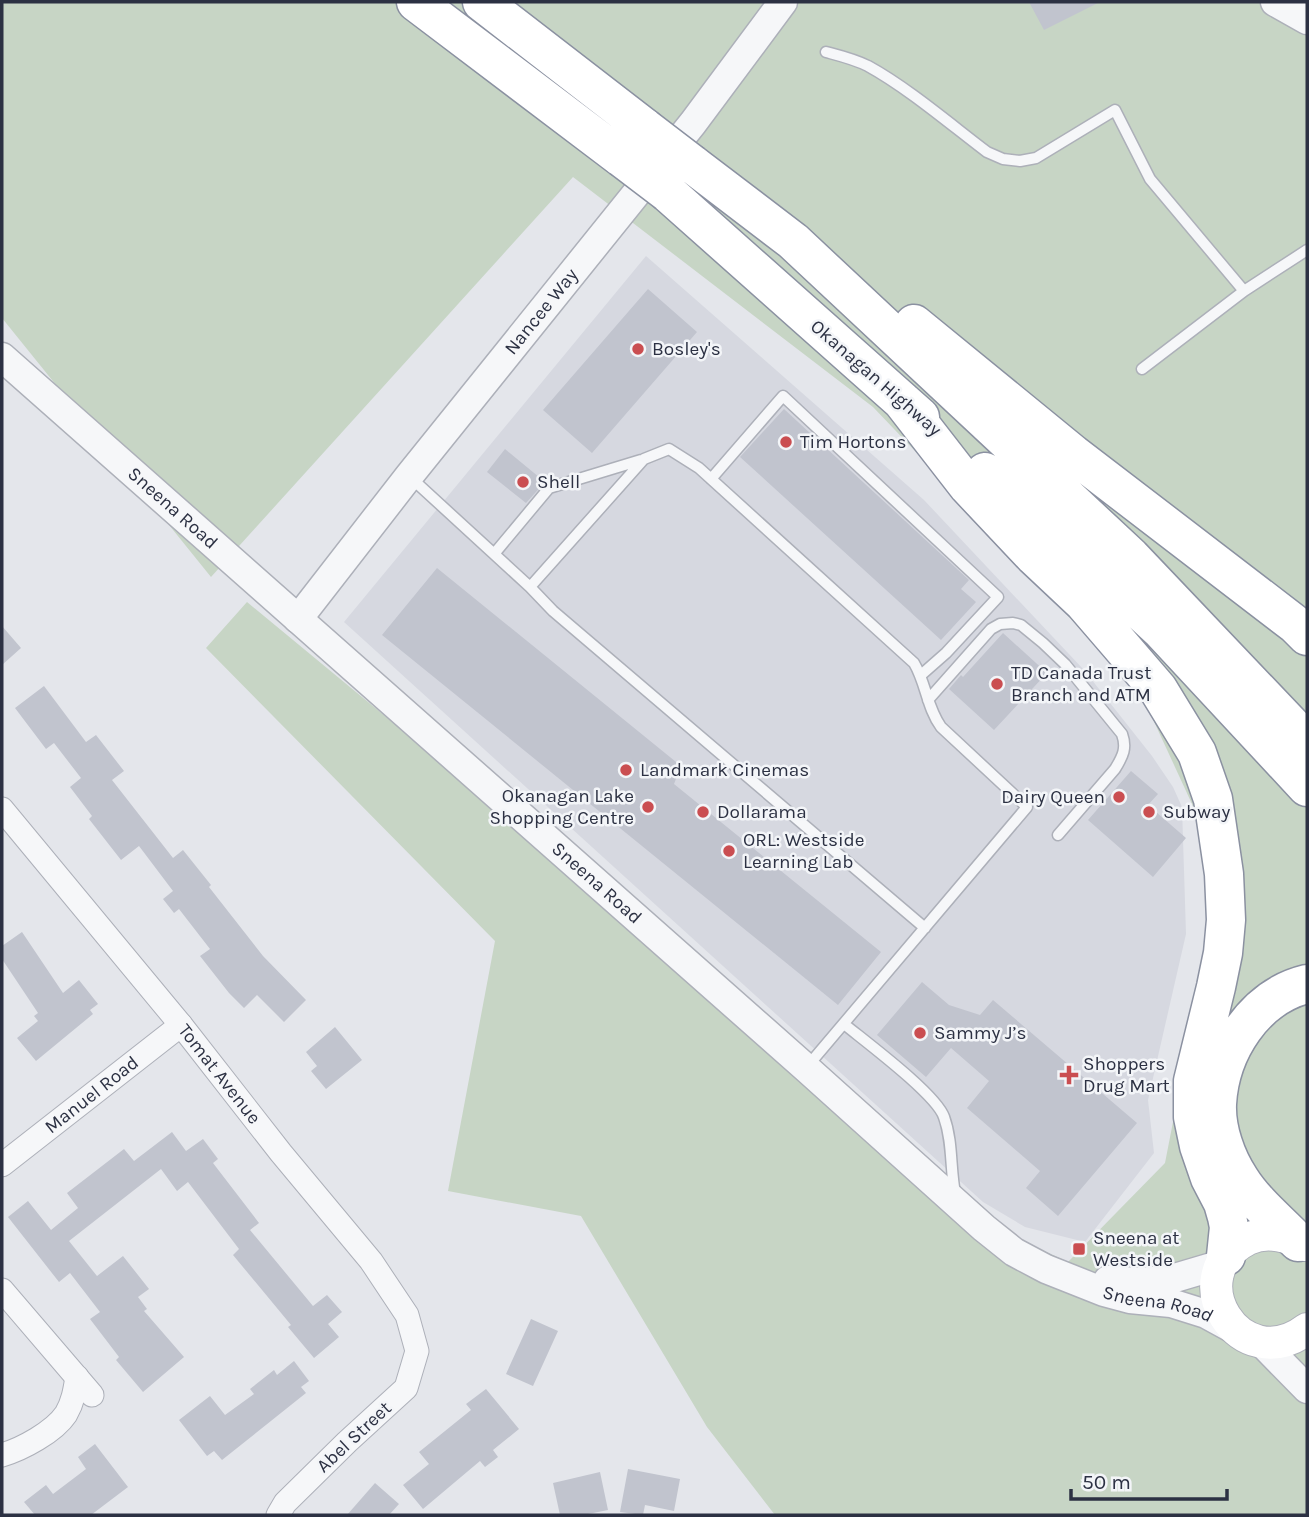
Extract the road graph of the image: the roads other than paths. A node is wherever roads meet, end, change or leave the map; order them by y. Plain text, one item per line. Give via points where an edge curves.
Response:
1 (416, 2) edge
2 (482, 2) edge
3 (783, 2) edge
4 (1275, 2) edge
5 (1307, 20) edge
6 (826, 52) dead end
7 (793, 241) junction
8 (1307, 250) edge
9 (1244, 291) junction
10 (2, 357) edge
11 (1142, 369) dead end
12 (902, 401) junction
13 (644, 459) junction
14 (409, 476) junction
15 (711, 479) junction
16 (494, 554) junction
17 (530, 587) junction
18 (298, 619) junction
19 (1307, 636) edge
20 (921, 674) junction
21 (928, 700) junction
22 (1307, 742) edge
23 (1307, 787) edge
24 (2, 809) edge
25 (1058, 835) dead end
26 (925, 928) junction
27 (1307, 984) edge
28 (844, 1024) junction
29 (181, 1025) junction
30 (806, 1068) junction
31 (2, 1165) edge
32 (957, 1203) junction
33 (1304, 1245) edge
34 (1224, 1260) junction
35 (1077, 1282) junction
36 (2, 1290) edge
37 (1307, 1329) edge
38 (1249, 1337) junction
39 (417, 1351) joint
40 (77, 1377) junction
41 (1307, 1389) edge
42 (92, 1395) dead end
43 (2, 1455) edge
44 (278, 1515) edge

1 - 12 highway, Okanagan Highway, bridge via 667,193
2 - 7 highway, Okanagan Highway, bridge
3 - 14 street, Nancee Way via 693,123
4 - 5 street
6 - 9 lane via 868,66 1003,159 1036,158 1115,110 1150,179
7 - 19 highway via 925,331 1073,454
7 - 22 highway, Okanagan Highway via 1131,557
8 - 9 lane
9 - 11 lane
10 - 18 street, Sneena Road
12 - 23 highway, Okanagan Highway via 1161,630
12 - 34 highway via 968,485 1084,603 1158,689 1197,753 1213,799 1226,920 1223,953 1193,1081 1193,1117 1199,1146 1227,1217
13 - 15 lane via 669,449
13 - 16 lane via 549,488
13 - 17 lane
14 - 16 lane
14 - 18 street, Nancee Way
15 - 20 lane
15 - 20 lane via 783,396 998,597
16 - 17 lane
17 - 26 lane
18 - 30 street, Sneena Road
20 - 21 lane
21 - 25 lane via 1000,624 1021,625 1065,664 1122,734 1125,750 1115,769
21 - 26 lane via 941,727 1027,807
24 - 29 street, Tomat Avenue
26 - 28 lane
27 - 33 highway via 1261,1007 1238,1035 1220,1081 1217,1105 1220,1133 1239,1178
28 - 30 lane
28 - 32 lane via 916,1084 943,1113
29 - 31 street, Manuel Road
29 - 39 street, Tomat Avenue via 371,1261 407,1315
30 - 32 street, Sneena Road
32 - 35 street, Sneena Road via 1014,1252
33 - 34 main road via 1288,1236 1254,1236
34 - 35 street, Sneena Road via 1168,1280
34 - 38 main road via 1216,1282 1217,1300 1224,1317
35 - 38 street, Sneena Road via 1130,1299 1171,1303 1206,1314
36 - 40 street
37 - 38 main road via 1274,1343
38 - 41 street, Sneena Road
39 - 44 street, Abel Street via 406,1388 293,1495
40 - 42 street
40 - 43 street via 66,1415 34,1441

